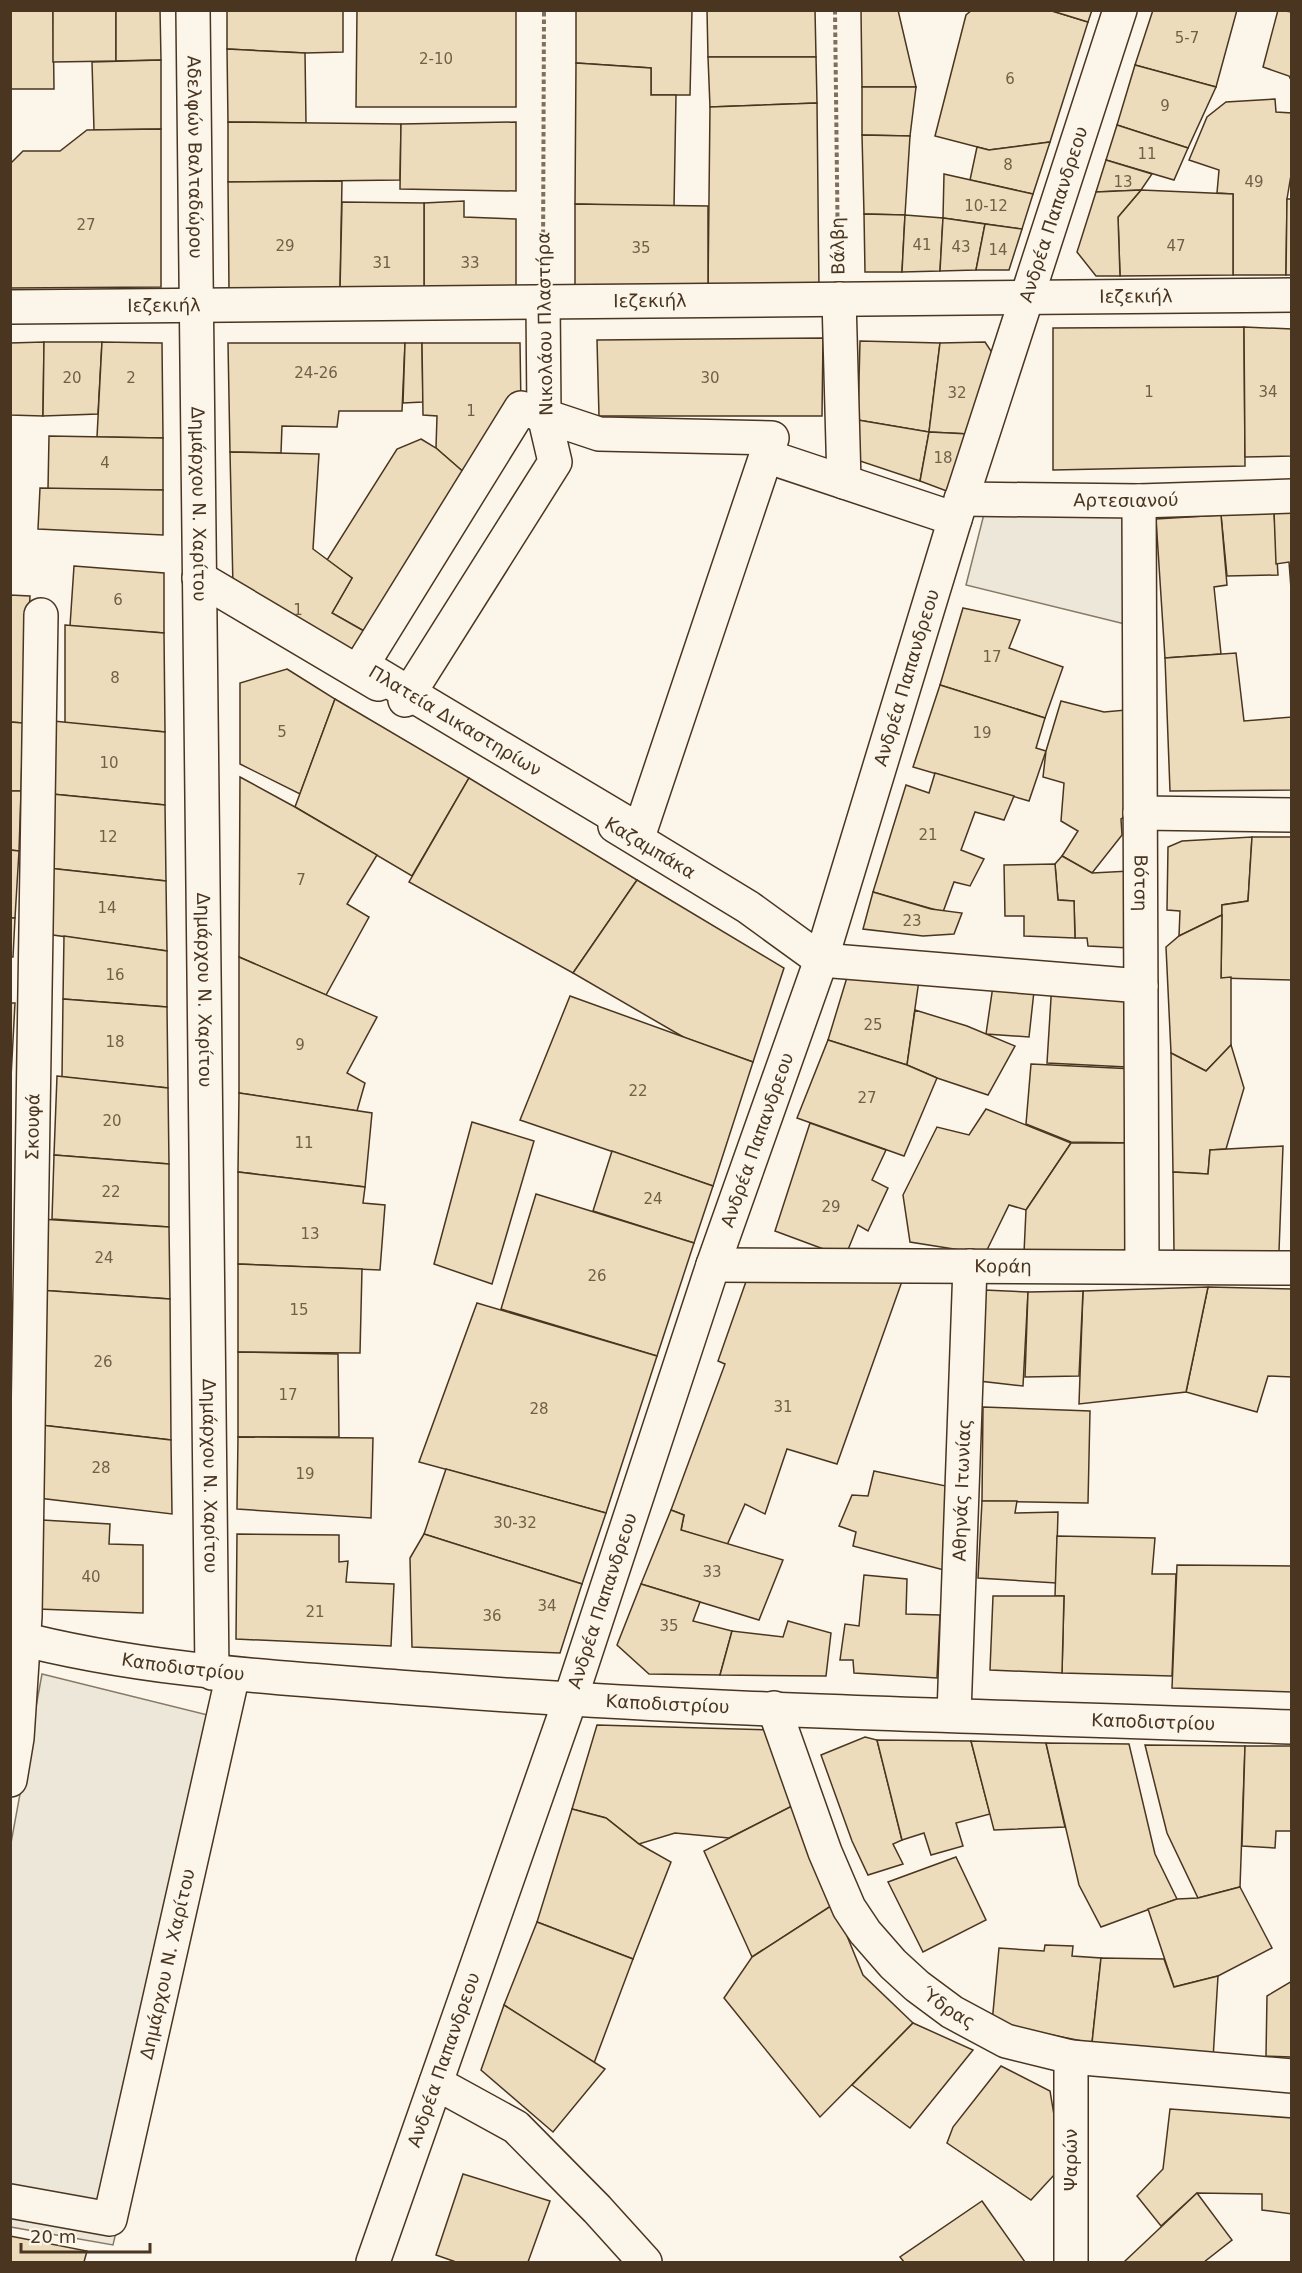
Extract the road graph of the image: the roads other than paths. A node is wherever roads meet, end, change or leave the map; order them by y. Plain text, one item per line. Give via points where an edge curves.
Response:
1 (193, 10) edge
2 (1120, 10) edge
3 (1292, 295) edge
4 (1028, 297) junction
5 (839, 299) junction
6 (543, 301) junction
7 (195, 305) junction
8 (10, 306) edge
9 (544, 415) junction
10 (766, 456) junction
11 (843, 482) junction
12 (1292, 496) edge
13 (1139, 501) junction
14 (958, 509) junction
15 (199, 578) junction
16 (41, 615) dead end
17 (407, 697) junction
18 (1140, 813) junction
19 (1292, 814) edge
20 (821, 960) junction
21 (1141, 986) junction
22 (713, 1265) junction
23 (970, 1266) junction
24 (1142, 1267) junction
25 (1292, 1268) edge
26 (17, 1637) edge
27 (223, 1674) junction
28 (570, 1700) junction
29 (774, 1708) junction
30 (954, 1714) junction
31 (1292, 1727) edge
32 (10, 1780) edge
33 (1071, 2057) junction
34 (1292, 2076) edge
35 (436, 2083) junction
36 (10, 2200) edge
37 (373, 2262) edge
38 (645, 2262) edge
39 (1071, 2262) edge

1 - 7 street, Αδελφών Βαλταδώρου
2 - 4 street, Ανδρέα Παπανδρεου
3 - 4 street, Ιεζεκιήλ
4 - 5 street, Ιεζεκιήλ
4 - 14 street, Ανδρέα Παπανδρεου
5 - 6 street, Ιεζεκιήλ
5 - 11 street, Βάλβη
6 - 7 street, Ιεζεκιήλ
6 - 9 street, Νικολάου Πλαστήρα
7 - 8 street, Ιεζεκιήλ
7 - 15 street, Δημάρχου Ν. Χαρίτου
9 - 10 street, Πλατεία Δικαστηρίων via 599,434 772,438
9 - 17 street, Νικολάου Πλαστήρα via 555,462
9 - 17 street, Πλατεία Δικαστηρίων via 521,408 362,666
10 - 11 street, Αρτεσιανού
10 - 17 street, Πλατεία Δικαστηρίων via 640,831
11 - 14 street, Αρτεσιανού
12 - 13 street, Αρτεσιανού
13 - 14 street, Αρτεσιανού
13 - 18 street, Βότση
14 - 20 street, Ανδρέα Παπανδρεου
15 - 17 street, Καζαμπάκα
15 - 27 street, Δημάρχου Ν. Χαρίτου
16 - 26 street, Σκουφά via 26,1616
17 - 20 street, Καζαμπάκα via 748,907
18 - 19 street
18 - 21 street, Βότση
20 - 21 street
20 - 22 street, Ανδρέα Παπανδρεου
21 - 24 street, Βότση
22 - 23 street, Κοράη
22 - 28 street, Ανδρέα Παπανδρεου
23 - 24 street, Κοράη
23 - 30 street, Αθηνάς Ιτωνίας
24 - 25 street, Κοράη
26 - 27 street, Καποδιστρίου via 142,1663
26 - 32 street, Σκουφά via 17,1738
27 - 28 street, Καποδιστρίου
27 - 36 street, Δημάρχου Ν. Χαρίτου via 110,2219
28 - 29 street, Καποδιστρίου
28 - 35 street, Ανδρέα Παπανδρεου
29 - 30 street, Καποδιστρίου
29 - 33 street, Ύδρας via 835,1877 865,1932 893,1964 952,2013 1006,2041
30 - 31 street, Καποδιστρίου
33 - 34 street, Ύδρας
33 - 39 street, Ψαρών
35 - 37 street, Ανδρέα Παπανδρεου
35 - 38 street via 516,2127

